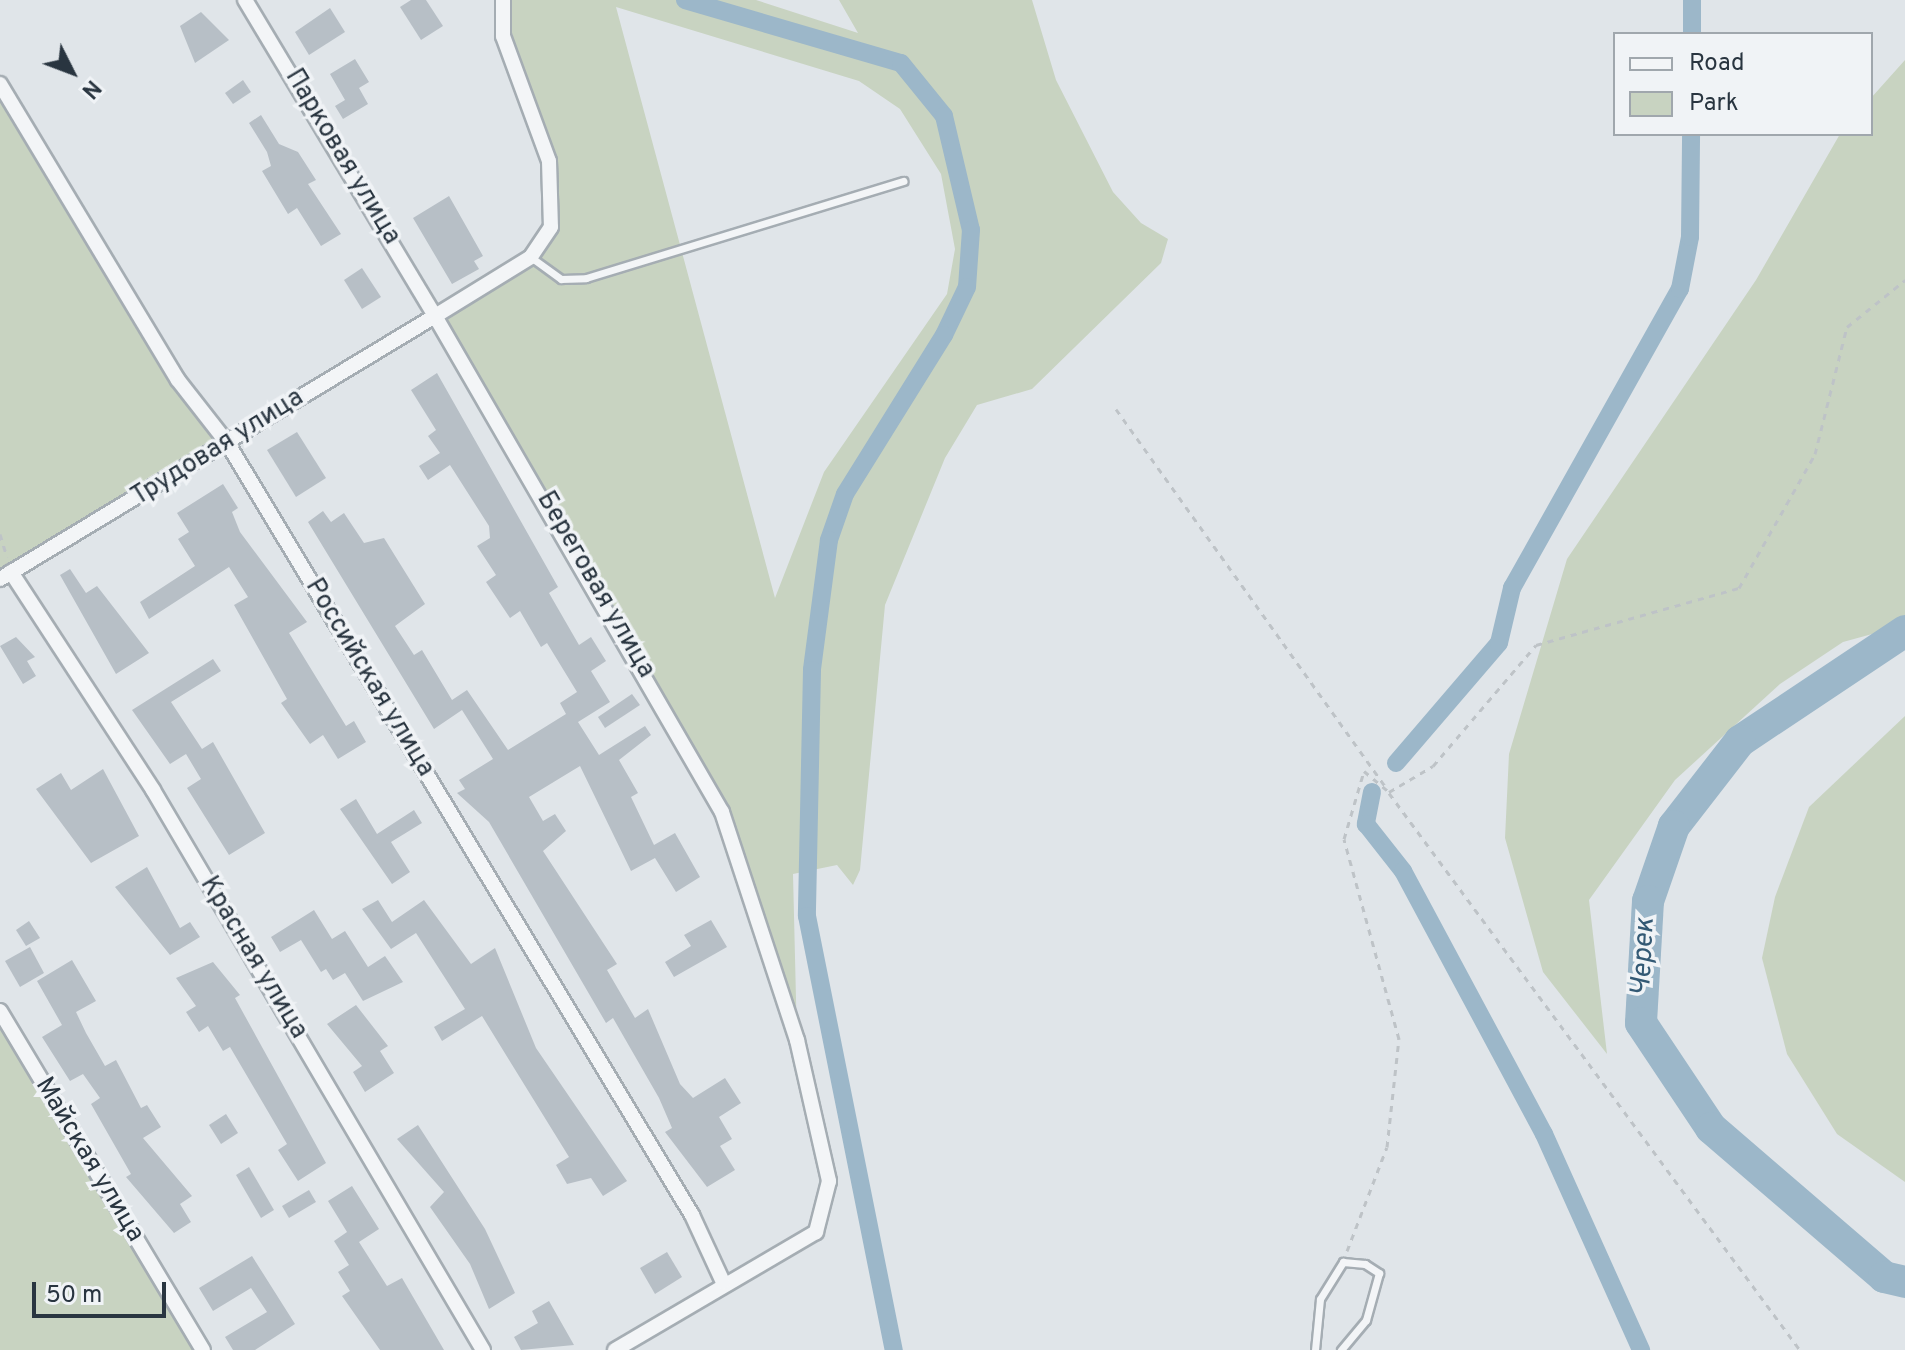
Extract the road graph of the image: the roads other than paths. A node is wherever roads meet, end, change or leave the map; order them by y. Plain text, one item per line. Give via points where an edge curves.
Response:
1 (245, 0) edge
2 (503, 0) edge
3 (0, 84) edge
4 (904, 181) dead end
5 (531, 257) junction
6 (435, 316) junction
7 (228, 444) junction
8 (6, 575) edge
9 (0, 1011) edge
10 (723, 1282) junction
11 (203, 1350) edge
12 (483, 1350) edge
13 (615, 1350) edge
14 (1315, 1350) edge
15 (1341, 1350) edge

1 - 6 street, Парковая улица
2 - 5 street via 503,36 544,138 553,184 551,227
3 - 7 street, Российская улица via 178,380
4 - 5 lane via 586,278 561,279
5 - 6 street
6 - 7 street, Трудовая улица
6 - 10 street, Береговая улица via 722,812 793,1026 826,1165 827,1207 816,1232
7 - 8 street, Трудовая улица
7 - 10 street, Российская улица via 692,1215
8 - 12 street, Красная улица via 153,790
9 - 11 street, Майская улица
10 - 13 street
14 - 15 lane via 1320,1299 1343,1262 1379,1273 1366,1320

